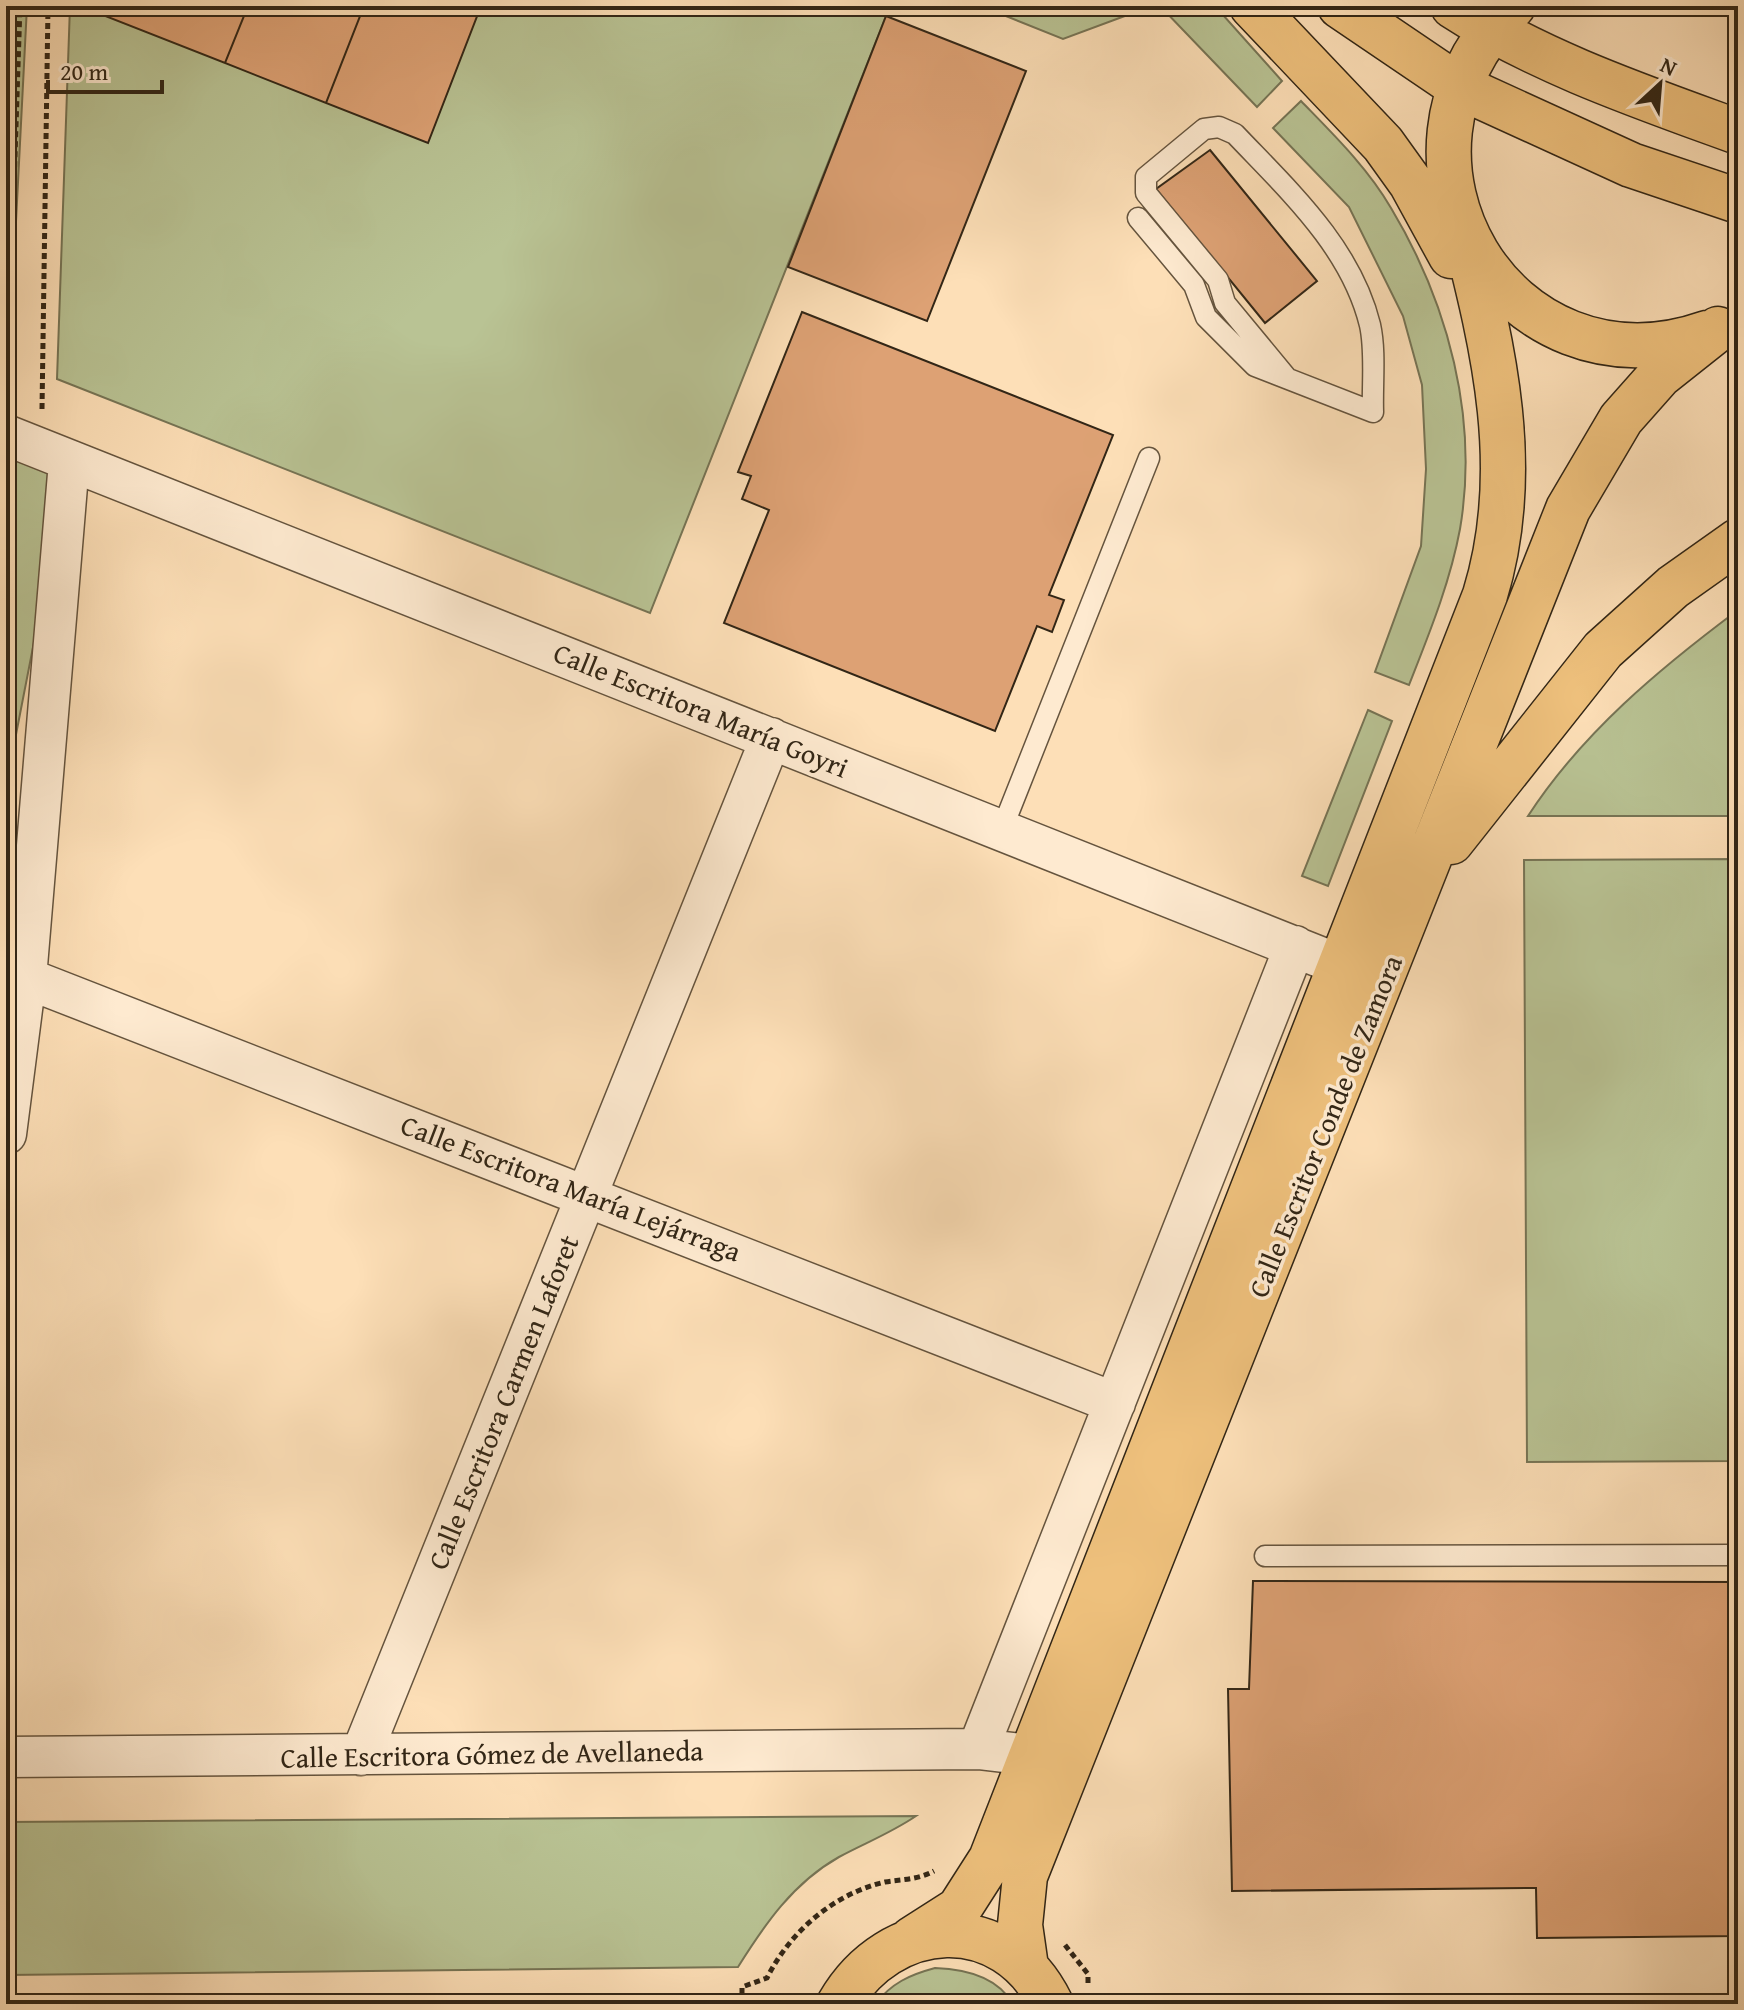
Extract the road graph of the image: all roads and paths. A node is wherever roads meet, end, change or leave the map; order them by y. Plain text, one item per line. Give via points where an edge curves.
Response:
1 (20, 6) edge
2 (48, 6) edge
3 (1252, 6) edge
4 (1340, 6) edge
5 (1453, 6) edge
6 (1501, 18) edge
7 (1458, 86) junction
8 (1738, 132) edge
9 (1738, 201) edge
10 (1138, 218) dead end
11 (1463, 228) junction
12 (1728, 324) edge
13 (1491, 340) junction
14 (1287, 378) junction
15 (7, 401) edge
16 (39, 449) edge
17 (1149, 458) dead end
18 (1738, 541) edge
19 (771, 738) junction
20 (1002, 829) junction
21 (1426, 872) junction
22 (1397, 944) junction
23 (1295, 946) junction
24 (1340, 965) junction
25 (26, 978) junction
26 (6, 1134) edge
27 (588, 1194) junction
28 (1115, 1403) junction
29 (1738, 1555) edge
30 (1265, 1556) dead end
31 (978, 1749) junction
32 (361, 1755) junction
33 (1029, 1755) junction
34 (6, 1757) edge
35 (939, 1866) dead end
36 (912, 1939) junction
37 (1063, 1941) dead end
38 (1058, 1991) edge
39 (742, 2004) edge
40 (839, 2004) edge

1 - 15 path
2 - 16 path
3 - 13 main road via 1383,144 1411,183
4 - 7 main road
5 - 6 main road
6 - 7 main road
6 - 8 main road via 1661,104
7 - 9 main road via 1631,165
7 - 11 main road via 1447,133 1449,181
10 - 14 lane via 1194,285 1206,317 1255,366
11 - 12 main road via 1498,282 1519,303 1579,335 1642,345 1691,339
11 - 13 main road, Calle Escritor Conde de Zamora
12 - 21 main road, Calle Escritor Conde de Zamora via 1660,375 1635,401 1588,469 1551,549
13 - 24 main road, Calle Escritor Conde de Zamora via 1503,474 1494,567
14 - 14 lane via 1225,303 1218,280 1146,193 1146,177 1204,129 1219,127 1235,134 1312,216 1347,269 1370,326 1373,412
16 - 19 street, Calle Escritora María Goyri
16 - 25 street
17 - 20 lane
18 - 21 main road via 1673,587 1603,650
19 - 20 street, Calle Escritora María Goyri
19 - 27 street, Calle Escritora Carmen Laforet
20 - 23 street, Calle Escritora María Goyri
21 - 22 main road, Calle Escritor Conde de Zamora
22 - 24 street
22 - 38 main road, Calle Escritor Conde de Zamora via 1025,1876 1020,1925
23 - 24 street, Calle Escritora María Goyri
23 - 28 street
24 - 33 main road, Calle Escritor Conde de Zamora
25 - 26 street
25 - 27 street, Calle Escritora María Lejárraga
27 - 28 street, Calle Escritora María Lejárraga
27 - 32 street, Calle Escritora Carmen Laforet
28 - 31 street
29 - 30 lane
31 - 32 street, Calle Escritora Gómez de Avellaneda
31 - 33 street
32 - 34 street, Calle Escritora Gómez de Avellaneda
33 - 36 main road, Calle Escritor Conde de Zamora via 983,1876 959,1909
35 - 39 path via 915,1879 885,1882 831,1905 780,1954 767,1978 742,1987
36 - 38 main road via 973,1938 1002,1949
36 - 40 main road, Calle Escritor Conde de Zamora via 880,1954 854,1979
37 - 38 path via 1088,1974

